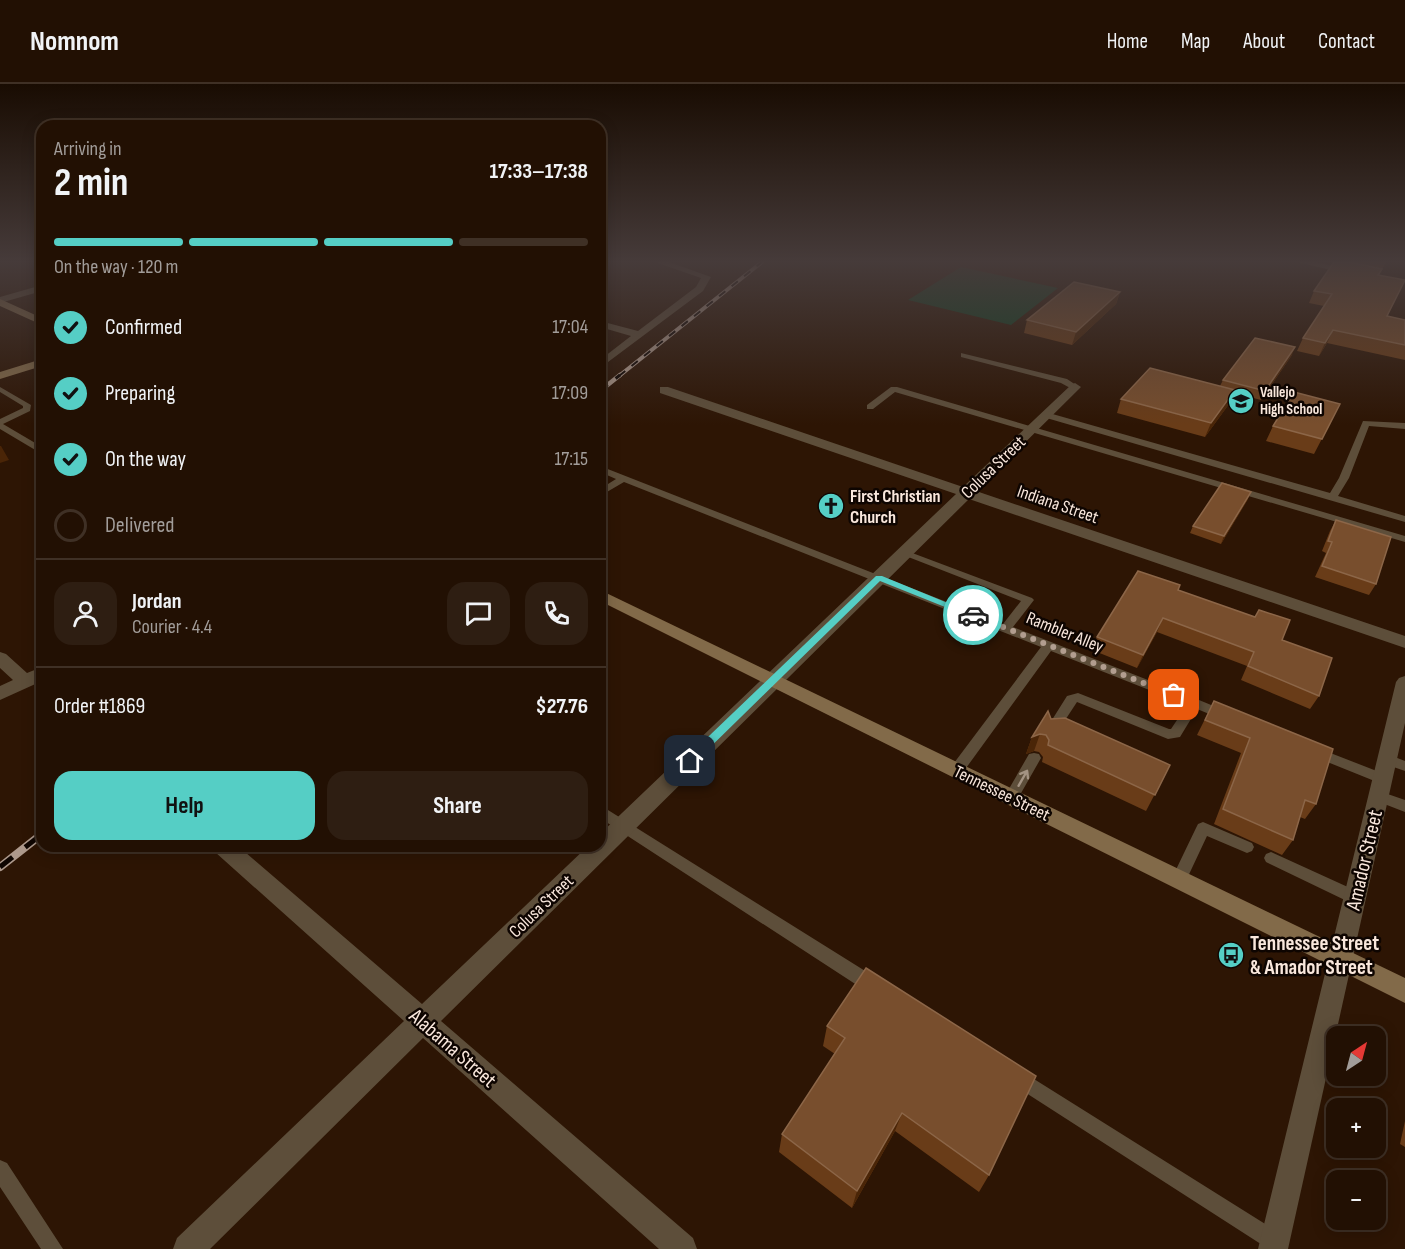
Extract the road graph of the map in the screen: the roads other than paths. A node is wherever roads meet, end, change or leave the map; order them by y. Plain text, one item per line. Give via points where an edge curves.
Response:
1 (664, 316) edge
2 (606, 326) edge
3 (639, 335) junction
4 (964, 355) dead end
5 (606, 360) edge
6 (36, 364) edge
7 (0, 376) edge
8 (1075, 387) joint
9 (0, 389) edge
10 (664, 390) dead end
11 (870, 407) dead end
12 (1038, 422) junction
13 (0, 423) edge
14 (1405, 426) edge
15 (36, 447) edge
16 (606, 471) edge
17 (624, 478) junction
18 (606, 489) edge
19 (966, 493) junction
20 (1332, 497) junction
21 (1405, 519) edge
22 (1405, 539) edge
23 (903, 553) junction
24 (879, 577) junction
25 (606, 598) edge
26 (1006, 628) junction
27 (1405, 642) edge
28 (1049, 645) junction
29 (0, 658) edge
30 (36, 676) edge
31 (773, 680) junction
32 (25, 681) junction
33 (1405, 682) edge
34 (0, 694) edge
35 (1195, 703) junction
36 (1239, 721) edge
37 (1051, 731) edge
38 (1305, 748) edge
39 (1034, 758) dead end
40 (956, 771) junction
41 (1388, 775) edge
42 (1011, 798) junction
43 (1405, 806) edge
44 (606, 815) edge
45 (623, 826) junction
46 (606, 842) edge
47 (1247, 847) dead end
48 (230, 852) edge
49 (596, 852) edge
50 (1271, 858) dead end
51 (1179, 880) junction
52 (1356, 898) junction
53 (1342, 960) junction
54 (1405, 991) edge
55 (884, 992) edge
56 (422, 1021) junction
57 (1004, 1069) edge
58 (0, 1170) edge
59 (1274, 1245) edge
60 (53, 1249) edge
61 (188, 1249) edge
62 (682, 1249) edge

1 - 3 street
2 - 3 street
3 - 5 street
4 - 8 lane
6 - 7 main road
8 - 12 street, Colusa Street
9 - 13 lane via 27,405 27,409
10 - 19 street, Indiana Street
11 - 12 lane via 894,389
12 - 19 street, Colusa Street
12 - 20 lane
12 - 22 lane
13 - 15 lane
14 - 20 lane via 1366,423
16 - 17 lane, Rambler Alley
17 - 18 lane
17 - 24 lane, Rambler Alley
19 - 23 street, Colusa Street
19 - 27 street, Indiana Street
20 - 21 lane
23 - 24 street, Colusa Street
23 - 26 lane via 1028,600
24 - 26 lane, Rambler Alley
24 - 31 street, Colusa Street
25 - 31 main road, Tennessee Street
26 - 28 lane, Rambler Alley
28 - 35 lane, Rambler Alley
28 - 40 lane
29 - 32 street
30 - 32 street
31 - 40 main road, Tennessee Street
31 - 45 street, Colusa Street
32 - 34 street
33 - 41 street, Amador Street
35 - 36 lane, Rambler Alley
35 - 37 lane via 1176,734 1168,734 1078,697 1071,699
38 - 41 lane
42 -> 39 lane
40 - 42 main road, Tennessee Street
41 - 43 lane
41 - 52 street, Amador Street
42 - 51 main road, Tennessee Street
44 - 45 lane
45 - 46 street, Colusa Street
45 - 55 lane
47 - 51 lane via 1203,828
48 - 56 street, Alabama Street
49 - 56 street, Colusa Street
50 - 52 lane
51 - 53 main road, Tennessee Street
52 - 53 street, Amador Street
53 - 54 main road, Tennessee Street
53 - 59 street, Amador Street
56 - 61 street, Colusa Street
56 - 62 street, Alabama Street
57 - 59 lane
58 - 60 lane

